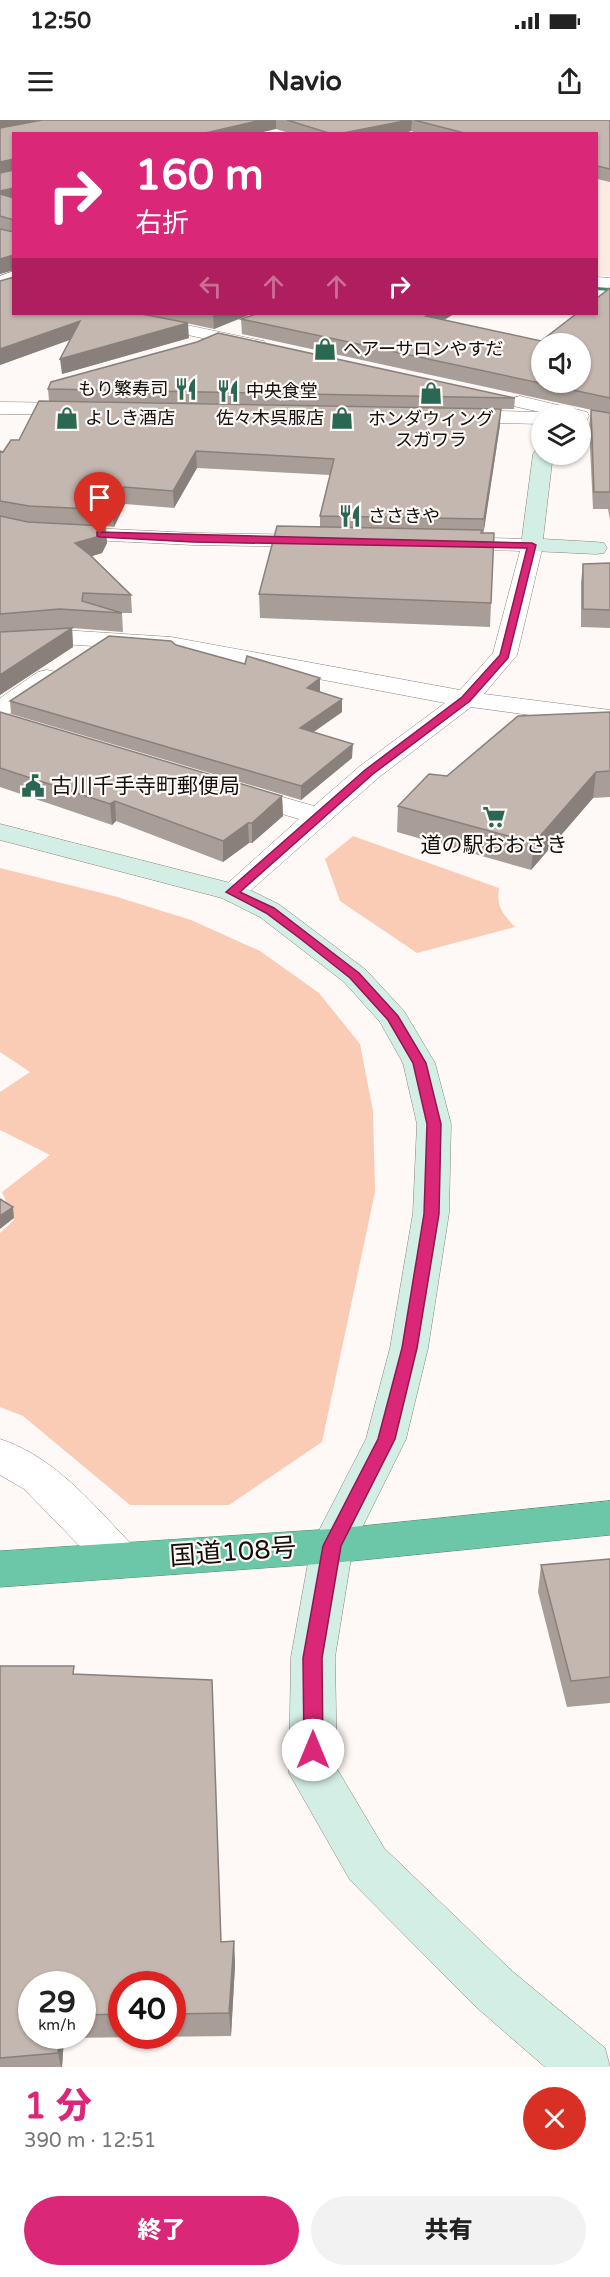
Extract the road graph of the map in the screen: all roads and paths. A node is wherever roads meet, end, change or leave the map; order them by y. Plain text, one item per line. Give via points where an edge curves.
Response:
1 (118, 315) edge
2 (249, 322) edge
3 (219, 336) junction
4 (192, 347) edge
5 (277, 349) edge
6 (37, 390) dead end
7 (498, 398) edge
8 (0, 400) edge
9 (531, 405) edge
10 (0, 408) edge
11 (94, 410) edge
12 (435, 416) edge
13 (531, 418) edge
14 (542, 465) edge
15 (0, 525) edge
16 (344, 541) edge
17 (425, 542) edge
18 (532, 545) junction
19 (596, 548) dead end
20 (0, 640) edge
21 (104, 640) junction
22 (466, 699) junction
23 (0, 709) edge
24 (610, 718) edge
25 (216, 785) edge
26 (318, 816) junction
27 (0, 832) edge
28 (232, 892) junction
29 (0, 1455) edge
30 (610, 1518) edge
31 (332, 1546) junction
32 (120, 1560) junction
33 (0, 1569) edge
34 (584, 2066) edge

1 - 3 street
2 - 3 street
3 - 4 street
3 - 5 street
6 - 8 street
7 - 9 street
10 - 11 street
12 - 13 street
14 - 18 street
15 - 16 street via 30,531 147,537
17 - 18 street
18 - 19 street
18 - 22 street via 505,656
20 - 21 street
21 - 22 street via 171,644
21 - 23 street
22 - 24 street
22 - 26 street
25 - 26 street
26 - 28 street
27 - 28 street
28 - 31 street via 270,910 355,976 393,1018 419,1063 434,1124 431,1214 410,1348 386,1439
29 - 32 street via 39,1478
30 - 31 highway, 国道108号
31 - 32 highway, 国道108号
31 - 34 street via 313,1658 313,1773 367,1864 494,1989
32 - 33 highway, 国道108号

